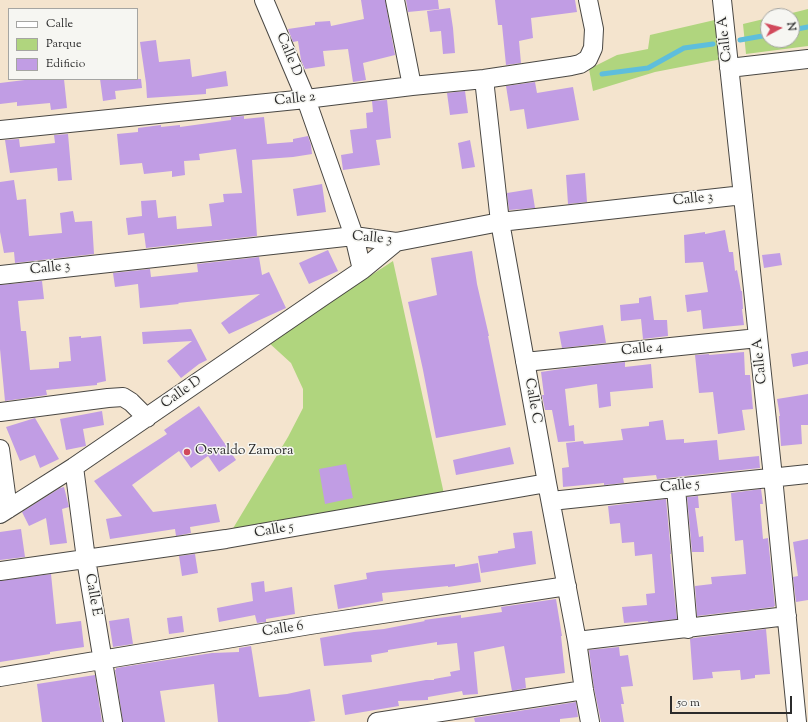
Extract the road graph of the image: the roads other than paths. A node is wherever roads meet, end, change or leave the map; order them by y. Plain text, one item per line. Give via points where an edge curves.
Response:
1 (264, 0) edge
2 (396, 0) edge
3 (588, 0) edge
4 (722, 0) edge
5 (808, 59) edge
6 (729, 68) junction
7 (484, 79) junction
8 (412, 86) junction
9 (306, 99) junction
10 (0, 130) edge
11 (743, 195) junction
12 (500, 222) junction
13 (354, 236) junction
14 (396, 242) junction
15 (362, 270) junction
16 (0, 275) edge
17 (758, 338) junction
18 (525, 362) junction
19 (0, 412) edge
20 (147, 418) junction
21 (0, 449) edge
22 (74, 467) junction
23 (808, 474) edge
24 (773, 477) junction
25 (547, 483) junction
26 (676, 488) junction
27 (551, 501) junction
28 (4, 512) edge
29 (86, 559) junction
30 (0, 570) edge
31 (567, 586) junction
32 (787, 616) junction
33 (688, 628) junction
34 (577, 641) junction
35 (103, 660) junction
36 (0, 677) edge
37 (584, 690) junction
38 (113, 722) edge
39 (377, 722) edge
40 (590, 722) edge
41 (797, 722) edge

1 - 9 street, Calle D
2 - 8 street
3 - 7 street, Calle 2 via 594,29 593,48 588,59 571,66
4 - 6 street, Calle A
5 - 6 street
6 - 11 street, Calle A
7 - 8 street, Calle 2
7 - 12 street, Calle C
8 - 9 street, Calle 2
9 - 10 street, Calle 2
9 - 13 street, Calle D
11 - 12 street, Calle 3
11 - 17 street, Calle A
12 - 14 street, Calle 3
12 - 18 street, Calle C
13 - 14 street, Calle 3
13 - 15 street, Calle D
13 - 16 street, Calle 3
14 - 15 street, Calle D
15 - 20 street, Calle D
17 - 18 street, Calle 4
17 - 24 street, Calle A
18 - 25 street, Calle C
19 - 20 street via 123,397
20 - 22 street, Calle D
21 - 28 street
22 - 28 street, Calle D
22 - 29 street, Calle E
23 - 24 street, Calle 5
24 - 26 street, Calle 5
24 - 32 street, Calle A
25 - 27 street, Calle C
25 - 29 street, Calle 5 via 226,539
26 - 27 street, Calle 5
26 - 33 street
27 - 31 street, Calle C
29 - 30 street, Calle 5
29 - 35 street, Calle E
31 - 34 street, Calle C
31 - 35 street, Calle 6
32 - 33 street
32 - 41 street, Calle A
33 - 34 street
34 - 37 street, Calle C
35 - 36 street, Calle 6
35 - 38 street, Calle E
37 - 39 street
37 - 40 street, Calle C

